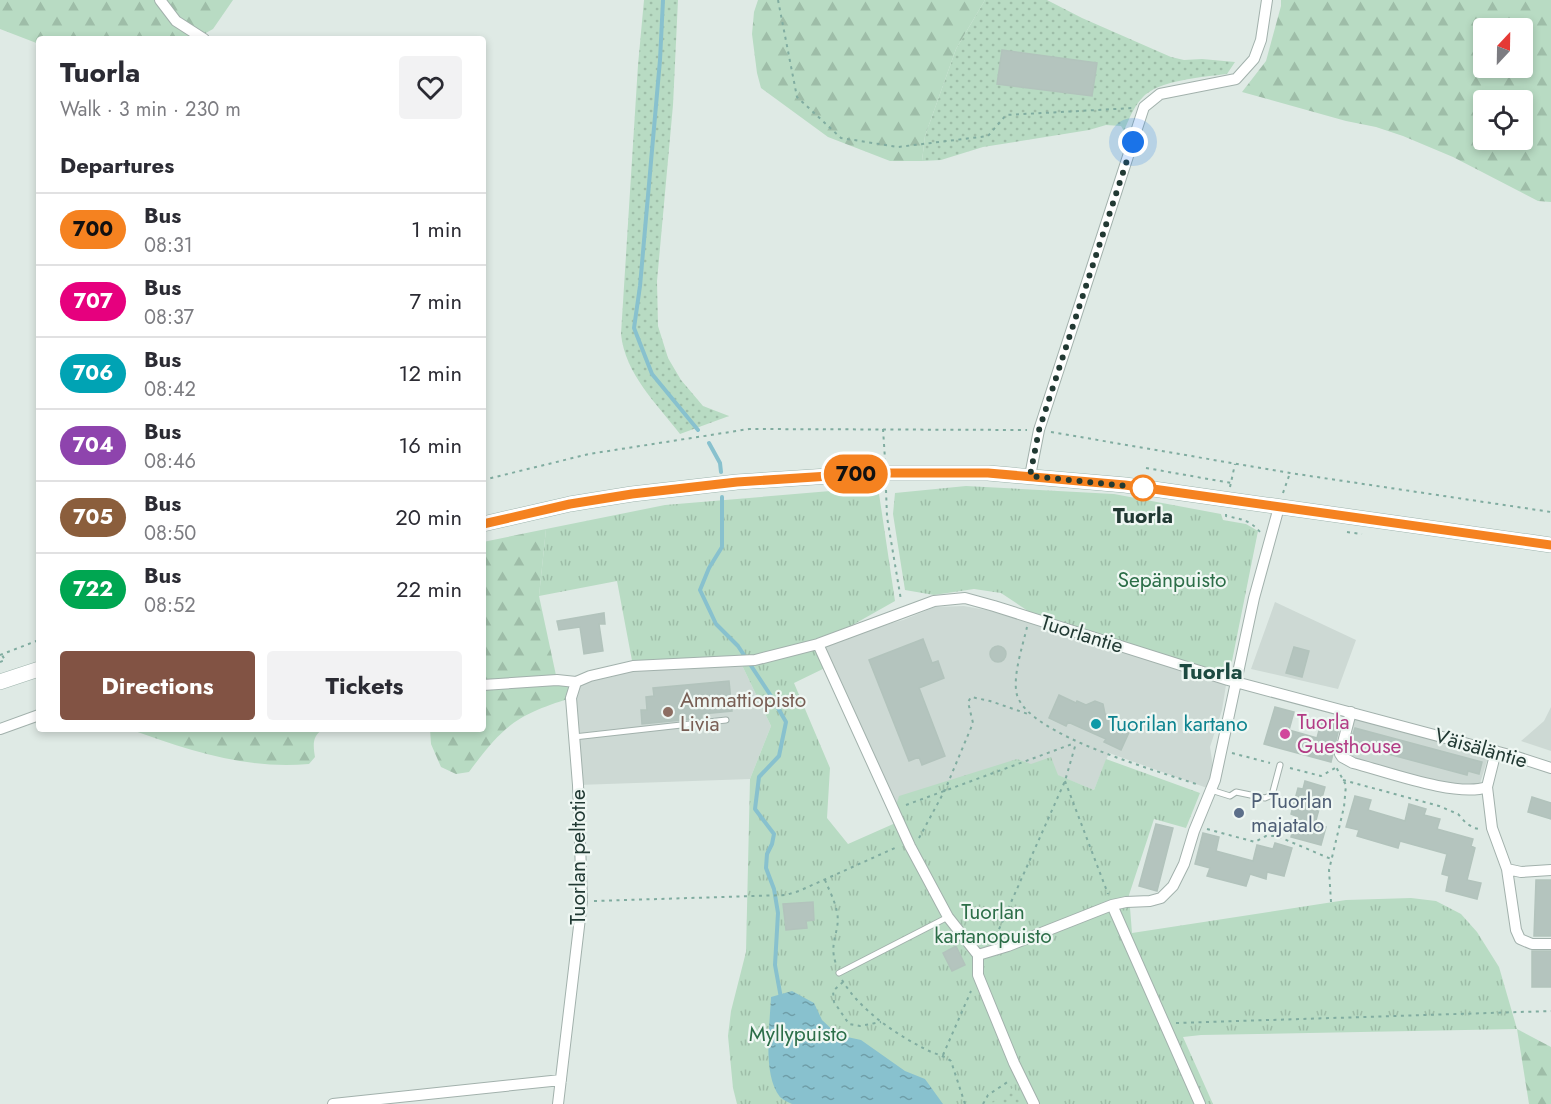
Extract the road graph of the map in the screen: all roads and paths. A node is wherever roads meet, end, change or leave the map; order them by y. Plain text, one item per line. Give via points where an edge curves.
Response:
1 (160, 0) edge
2 (778, 0) edge
3 (1267, 0) edge
4 (199, 36) edge
5 (1144, 107) junction
6 (883, 429) junction
7 (1039, 430) junction
8 (1235, 464) junction
9 (881, 466) junction
10 (1146, 468) dead end
11 (1290, 473) junction
12 (1030, 476) junction
13 (486, 479) edge
14 (1231, 483) junction
15 (886, 490) dead end
16 (1228, 500) junction
17 (1279, 507) junction
18 (1551, 512) edge
19 (486, 523) edge
20 (1344, 532) dead end
21 (1265, 534) junction
22 (1362, 534) dead end
23 (1551, 545) edge
24 (903, 612) junction
25 (1029, 618) junction
26 (36, 641) edge
27 (818, 644) junction
28 (1, 655) edge
29 (0, 663) edge
30 (36, 670) edge
31 (0, 682) edge
32 (576, 682) junction
33 (1236, 682) junction
34 (486, 686) edge
35 (1351, 712) junction
36 (1030, 715) junction
37 (36, 716) edge
38 (726, 720) dead end
39 (0, 729) edge
40 (574, 737) junction
41 (1076, 742) junction
42 (1496, 751) junction
43 (1280, 765) dead end
44 (1336, 767) dead end
45 (1551, 768) edge
46 (1343, 780) junction
47 (1065, 782) junction
48 (1487, 787) junction
49 (1210, 789) junction
50 (945, 790) junction
51 (895, 809) junction
52 (1196, 826) junction
53 (1492, 828) junction
54 (910, 846) junction
55 (1331, 859) junction
56 (1508, 869) junction
57 (1551, 870) edge
58 (825, 879) junction
59 (582, 901) junction
60 (1331, 902) dead end
61 (1112, 905) junction
62 (948, 917) junction
63 (1551, 944) edge
64 (978, 955) junction
65 (839, 973) junction
66 (978, 975) junction
67 (843, 982) junction
68 (1551, 1011) edge
69 (881, 1022) junction
70 (1165, 1023) junction
71 (943, 1056) junction
72 (1019, 1074) junction
73 (561, 1080) junction
74 (333, 1104) edge
75 (558, 1104) edge
76 (965, 1104) edge
77 (983, 1104) edge
78 (1034, 1104) edge
79 (1200, 1104) edge

1 - 4 street via 176,21
2 - 5 path via 797,97 841,138 898,147 988,136 1006,115
3 - 5 street via 1254,59 1236,80 1160,94
5 - 7 street
6 - 7 path
6 - 9 path
6 - 13 path via 749,429 589,454
7 - 8 path
7 - 12 street
8 - 11 path
8 - 14 path
9 - 12 main road
9 - 19 main road via 632,494
10 - 14 path
11 - 17 path
11 - 18 path
12 - 16 main road
14 - 16 path
15 - 24 path
16 - 17 main road
16 - 21 path via 1226,516 1244,519
17 - 21 street
17 - 23 main road
20 - 22 path
21 - 33 street
24 - 25 street, Tuorlantie via 964,598
24 - 27 street, Tuorlantie
25 - 33 street, Tuorlantie
25 - 36 path via 1016,680 1017,696
26 - 28 path
27 - 32 street, Tuorlantie via 755,660 633,666
27 - 51 street
28 - 29 path via 5,660
30 - 31 main road
32 - 34 street
32 - 40 street, Tuorlan peltotie via 571,698
33 - 35 street, Väisäläntie
33 - 49 street
35 - 42 street, Väisäläntie
35 - 48 street via 1342,757 1452,789
36 - 41 path
36 - 50 path via 971,697 968,702 973,723
37 - 39 street
38 - 40 lane
40 - 59 street, Tuorlan peltotie
41 - 47 path
41 - 49 path
41 - 50 path
42 - 45 street, Väisäläntie
42 - 48 street
43 - 49 lane via 1272,795 1265,798 1236,792 1230,796
44 - 46 path
46 - 53 path via 1439,806 1458,814 1474,828
46 - 55 path via 1344,807
47 - 61 path
47 - 64 path via 995,939
48 - 53 street
49 - 52 street
50 - 51 path
50 - 54 path via 915,844
51 - 54 street
52 - 55 path via 1255,842 1277,836
52 - 61 street via 1184,864 1173,886 1161,898
53 - 56 street
54 - 58 path via 899,846
54 - 62 street
55 - 60 path
56 - 57 street
56 - 63 street via 1520,939 1532,944
58 - 59 path via 786,895
58 - 65 path via 837,912 832,954
59 - 73 street, Tuorlan peltotie
61 - 64 street
61 - 70 street
62 - 64 street
62 - 65 lane
64 - 66 street
65 - 67 path
66 - 71 path
66 - 72 street
67 - 69 path
67 - 69 path via 833,991 834,1002 849,1024
68 - 70 path
69 - 71 path
70 - 79 street
71 - 76 path via 951,1061
72 - 77 path via 988,1095
72 - 78 street
73 - 74 street
73 - 75 street, Tuorlan peltotie

